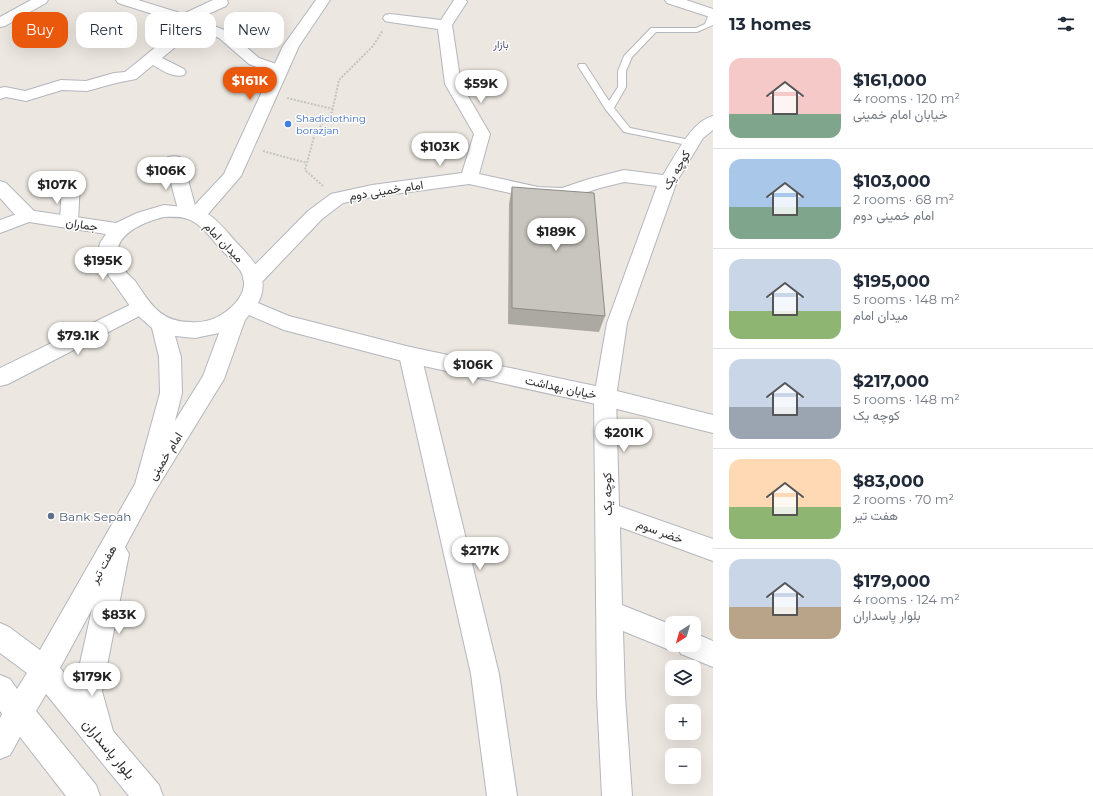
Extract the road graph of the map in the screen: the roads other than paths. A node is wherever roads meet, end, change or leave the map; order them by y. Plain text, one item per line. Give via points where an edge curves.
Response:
1 (41, 0) edge
2 (123, 0) edge
3 (220, 0) edge
4 (323, 0) edge
5 (672, 0) edge
6 (460, 2) dead end
7 (159, 12) edge
8 (206, 12) edge
9 (713, 13) edge
10 (390, 18) road end
11 (0, 23) edge
12 (445, 25) junction
13 (216, 32) edge
14 (162, 48) edge
15 (152, 58) junction
16 (104, 64) dead end
17 (582, 66) dead end
18 (279, 70) junction
19 (178, 72) dead end
20 (114, 78) junction
21 (0, 94) edge
22 (609, 108) junction
23 (713, 121) edge
24 (692, 143) junction
25 (174, 161) dead end
26 (469, 178) junction
27 (668, 181) junction
28 (71, 182) dead end
29 (0, 187) edge
30 (192, 214) junction
31 (28, 216) junction
32 (69, 222) junction
33 (0, 227) edge
34 (119, 230) junction
35 (253, 280) junction
36 (142, 306) junction
37 (241, 312) junction
38 (161, 324) junction
39 (410, 355) junction
40 (0, 378) edge
41 (605, 397) junction
42 (713, 424) edge
43 (146, 486) junction
44 (607, 512) junction
45 (121, 531) junction
46 (713, 550) edge
47 (609, 612) junction
48 (665, 635) edge
49 (0, 636) edge
50 (701, 649) edge
51 (713, 654) edge
52 (44, 670) junction
53 (0, 688) edge
54 (19, 712) junction
55 (100, 738) junction
56 (0, 745) edge
57 (85, 796) edge
58 (148, 796) edge
59 (502, 796) edge
60 (617, 796) edge

1 - 11 street
2 - 7 street
3 - 8 street via 221,3
4 - 18 street via 291,46
5 - 9 street
6 - 12 street
9 - 22 lane via 709,25 697,30 654,30 628,56 622,71 622,87
10 - 12 street
12 - 26 street via 453,84 482,134
13 - 18 street via 224,35 254,61
14 - 15 street
15 - 19 street
15 - 20 street via 130,76
16 - 20 street
17 - 22 lane
18 - 30 street via 232,176
20 - 21 street via 87,86 57,78 26,96 5,92
22 - 24 lane via 627,130
23 - 24 street, کوچه یک
24 - 27 street, کوچه یک
25 - 30 street
26 - 27 street, امام خمینی دوم via 538,192 563,194 595,182 624,176
26 - 35 street, امام خمینی دوم via 337,198 315,215
27 - 41 street, کوچه یک via 616,323
28 - 32 street
29 - 31 street
30 - 34 street, میدان امام via 181,211 147,214
30 - 35 street, میدان امام via 208,223 248,267
31 - 32 street, جماران
31 - 33 street, جماران
32 - 34 street, جماران
34 - 36 street, میدان امام via 111,242 108,254 111,266
35 - 37 street via 253,293
36 - 38 street, میدان امام
36 - 40 street
37 - 38 street, میدان امام via 217,326 198,330 178,329
37 - 39 street, خیابان بهداشت
37 - 43 street, امام خمینی via 213,378
38 - 43 street, امام خمینی via 170,357 171,393
39 - 41 street, خیابان بهداشت
39 - 59 street via 485,674
41 - 42 street, خیابان بهداشت
41 - 44 street, کوچه یک
43 - 45 street, هفت تیر
44 - 46 street, خضر سوم
44 - 47 street, کوچه یک
45 - 52 street, هفت تیر
45 - 55 street via 88,691
47 - 48 street
47 - 60 street, کوچه یک
49 - 52 street, بلوار پاسداران
50 - 51 street
52 - 54 street, هفت تیر
52 - 55 street, بلوار پاسداران
53 - 54 street
54 - 56 street, هفت تیر
54 - 57 street
55 - 58 street, بلوار پاسداران

